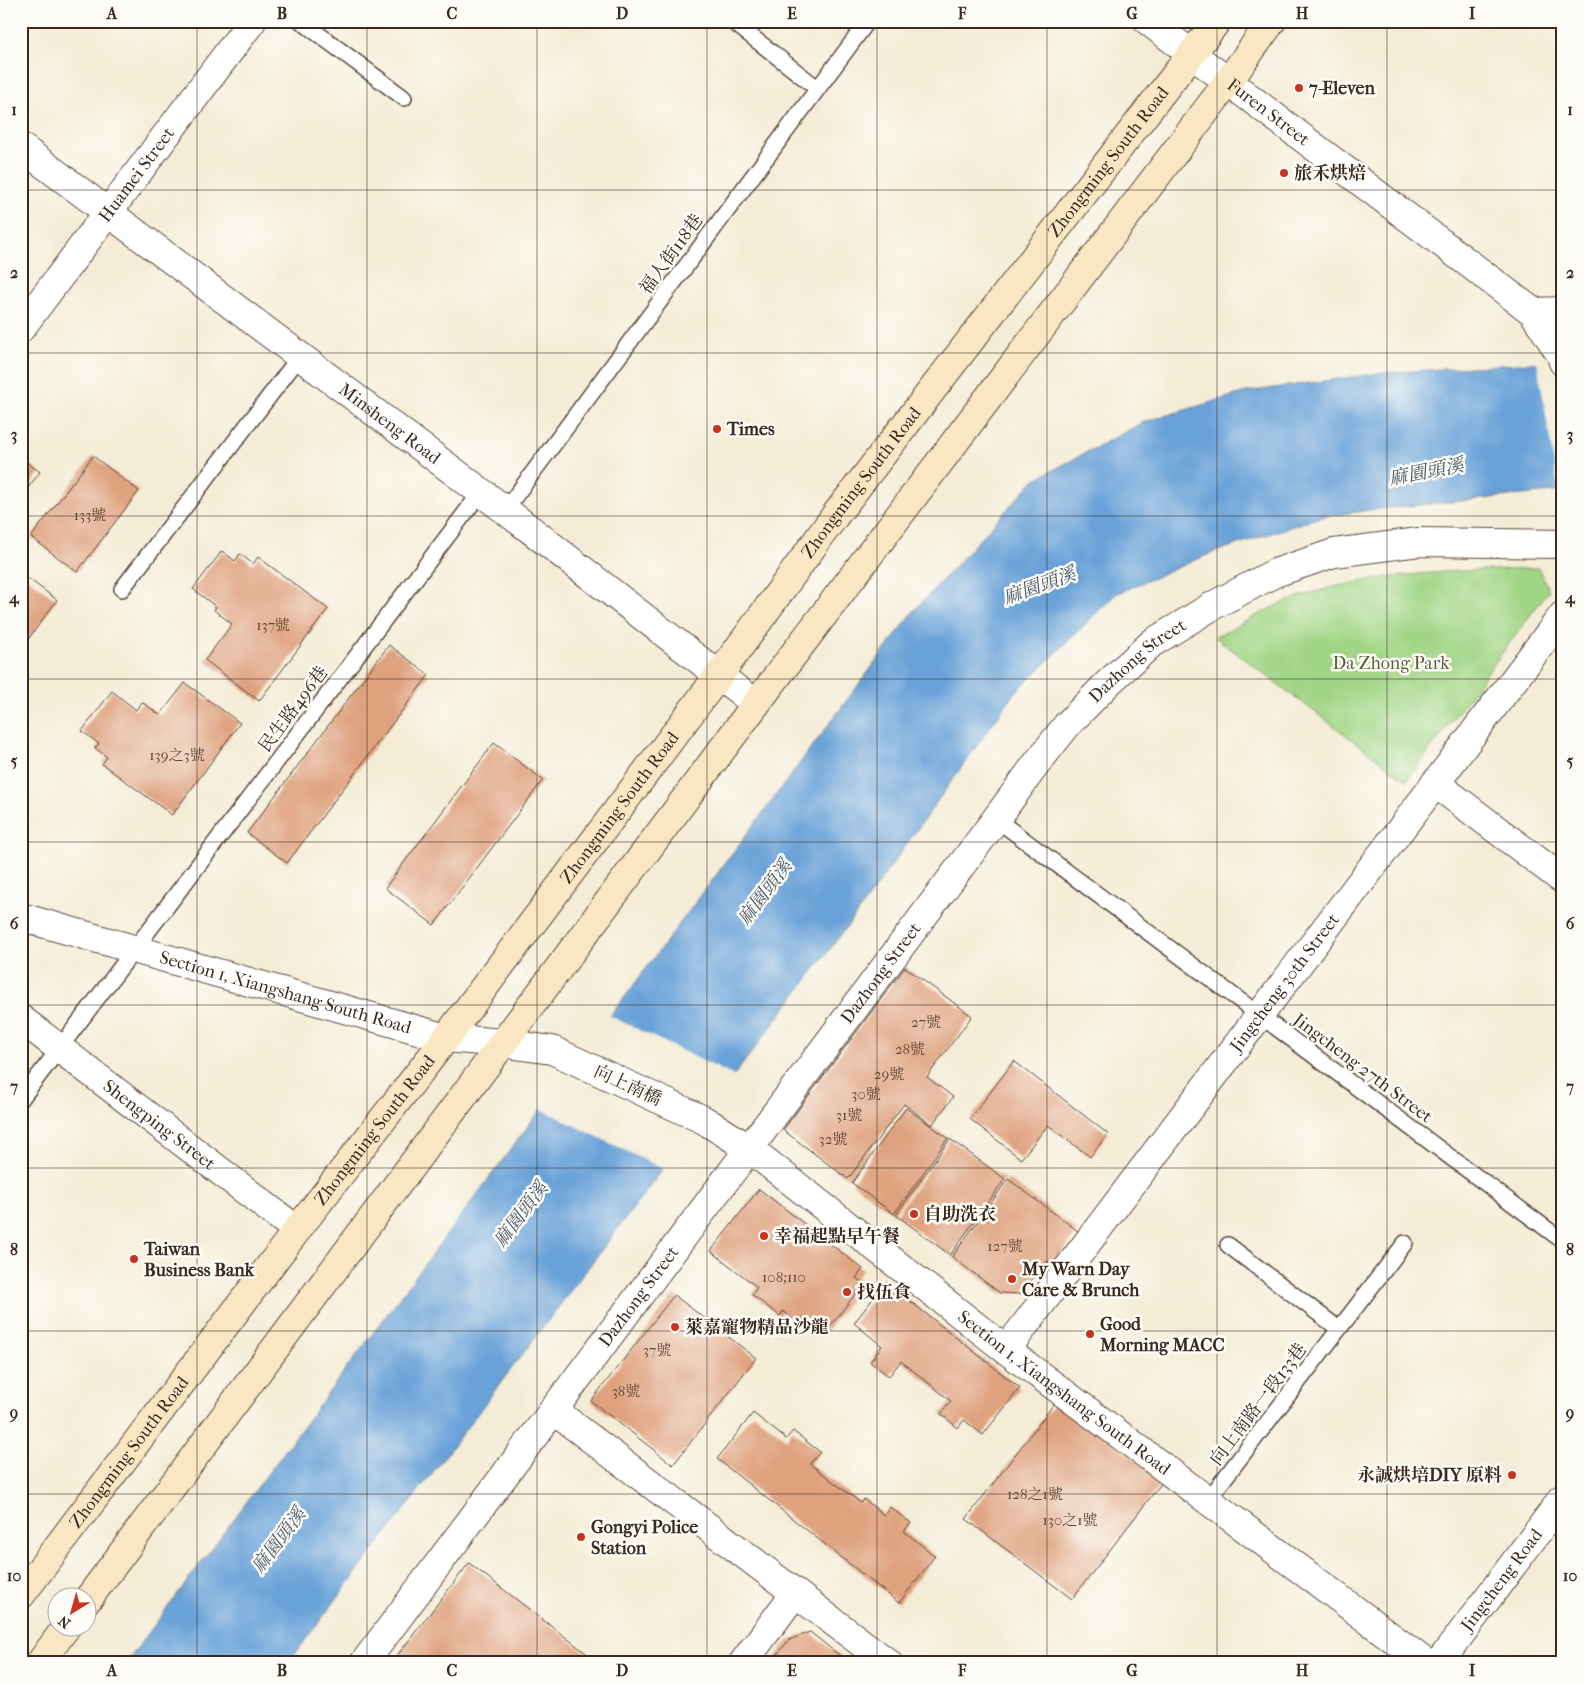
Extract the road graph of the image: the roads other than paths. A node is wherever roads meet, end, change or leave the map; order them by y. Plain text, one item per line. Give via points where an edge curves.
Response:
1 (252, 21) edge
2 (301, 21) edge
3 (732, 21) edge
4 (868, 21) edge
5 (1148, 21) edge
6 (1217, 21) edge
7 (1272, 21) edge
8 (1192, 54) junction
9 (1228, 82) junction
10 (818, 88) junction
11 (404, 98) dead end
12 (21, 147) edge
13 (108, 212) junction
14 (1563, 311) edge
15 (1533, 312) junction
16 (21, 328) edge
17 (300, 356) junction
18 (1562, 359) edge
19 (481, 492) junction
20 (505, 510) junction
21 (1563, 544) edge
22 (122, 589) dead end
23 (1563, 615) edge
24 (719, 675) junction
25 (756, 704) junction
26 (1435, 783) junction
27 (996, 819) junction
28 (1563, 880) edge
29 (21, 917) edge
30 (134, 949) junction
31 (1260, 1014) junction
32 (21, 1019) edge
33 (446, 1038) junction
34 (502, 1043) junction
35 (60, 1048) junction
36 (552, 1050) joint
37 (21, 1099) edge
38 (704, 1120) joint
39 (750, 1149) junction
40 (297, 1230) junction
41 (1563, 1241) edge
42 (1405, 1243) dead end
43 (1228, 1244) dead end
44 (1339, 1329) junction
45 (1006, 1350) junction
46 (553, 1410) junction
47 (1563, 1498) edge
48 (1207, 1501) junction
49 (98, 1586) edge
50 (795, 1593) junction
51 (21, 1594) edge
52 (60, 1636) edge
53 (40, 1663) edge
54 (364, 1663) edge
55 (743, 1663) edge
56 (888, 1663) edge
57 (1426, 1663) edge
58 (1439, 1663) edge

1 - 13 street, Huamei Street
2 - 11 lane
3 - 10 lane
4 - 10 lane, 福人街118巷
5 - 8 street, Furen Street
6 - 8 main road, Zhongming South Road
7 - 9 main road
8 - 9 street, Furen Street
8 - 24 main road, Zhongming South Road via 834,517
9 - 15 street, Furen Street
9 - 25 main road
10 - 20 lane, 福人街118巷
12 - 13 street, Minsheng Road
13 - 16 street, Huamei Street
13 - 17 street, Minsheng Road
14 - 15 street
15 - 18 street, Furen Street
17 - 19 street, Minsheng Road
17 - 22 lane
19 - 20 street, Minsheng Road
19 - 30 lane, 民生路496巷
20 - 24 street, Minsheng Road
21 - 27 street, Dazhong Street via 1419,542 1334,553 1274,573 1152,643 1067,725
23 - 26 street, Jingcheng 30th Street
24 - 25 street, Minsheng Road
24 - 33 main road, Zhongming South Road
25 - 34 main road
26 - 28 street
26 - 31 street, Jingcheng 30th Street
27 - 31 lane, Jingcheng 27th Street
27 - 39 street, Dazhong Street
29 - 30 street, Section 1, Xiangshang South Road
30 - 33 street, Section 1, Xiangshang South Road
30 - 35 lane, 民生路496巷
31 - 41 lane, Jingcheng 27th Street
31 - 45 street, Jingcheng 30th Street
32 - 35 street, Shengping Street
33 - 34 street, Section 1, Xiangshang South Road
33 - 40 main road, Zhongming South Road
34 - 36 street, Section 1, Xiangshang South Road
34 - 49 main road
35 - 37 lane, 民生路496巷
35 - 40 street, Shengping Street
36 - 38 street, 向上南橋
38 - 39 street, Section 1, Xiangshang South Road
39 - 45 street, Section 1, Xiangshang South Road
39 - 46 street, Dazhong Street
40 - 51 main road, Zhongming South Road
42 - 44 lane, 向上南路一段133巷
43 - 44 lane
44 - 48 lane, 向上南路一段133巷
45 - 48 street, Section 1, Xiangshang South Road
46 - 50 street
46 - 54 street, Dazhong Street
47 - 58 street, Jingcheng Road
48 - 57 street, Section 1, Xiangshang South Road
50 - 55 street
50 - 56 street
52 - 53 main road

